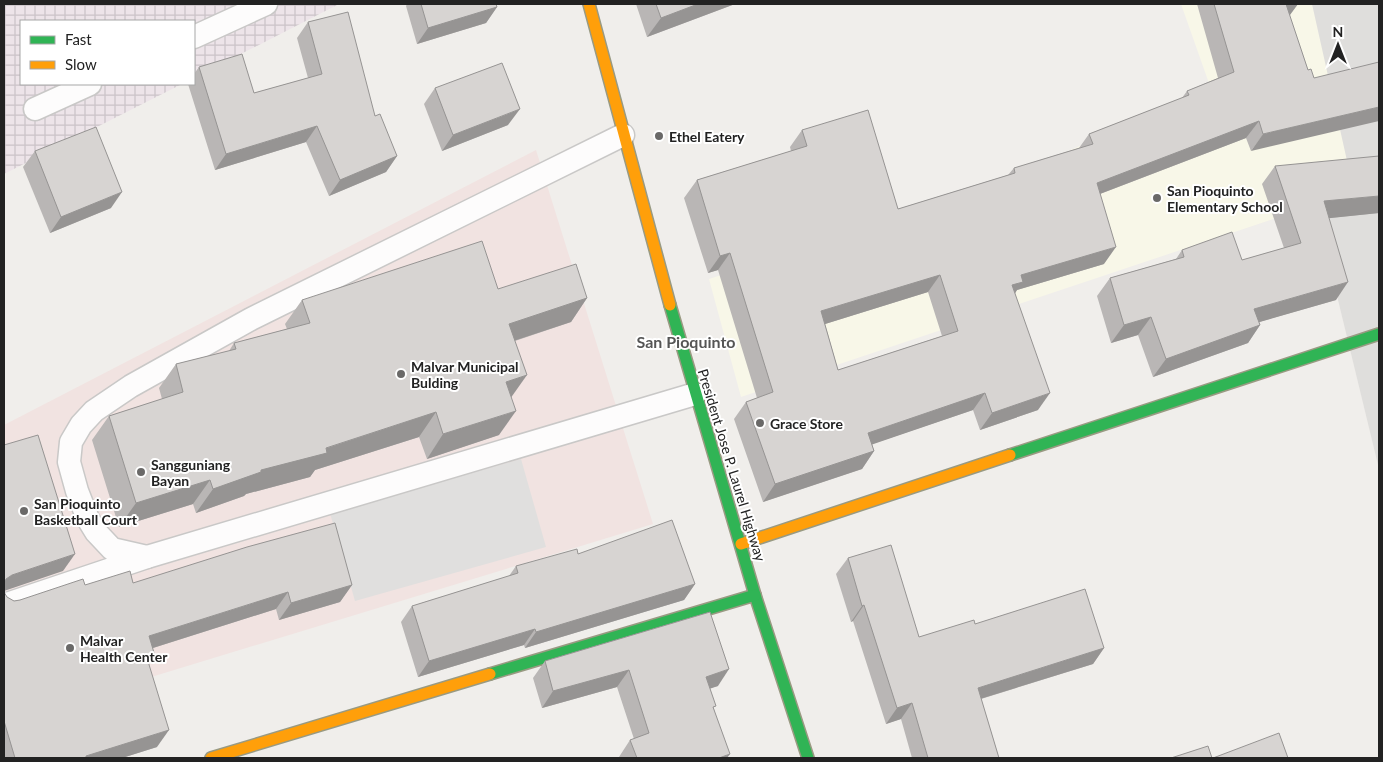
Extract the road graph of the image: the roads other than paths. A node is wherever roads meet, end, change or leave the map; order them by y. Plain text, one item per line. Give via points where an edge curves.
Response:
1 (266, 4) edge
2 (589, 4) edge
3 (195, 37) edge
4 (88, 85) edge
5 (35, 109) dead end
6 (624, 135) junction
7 (1379, 334) edge
8 (696, 394) junction
9 (741, 544) junction
10 (146, 557) junction
11 (755, 595) junction
12 (4, 605) edge
13 (211, 758) edge
14 (808, 758) edge

1 - 3 lane
2 - 6 main road, President Jose P. Laurel Highway
4 - 5 lane
6 - 8 main road, President Jose P. Laurel Highway
6 - 10 lane via 251,319 130,386 94,411 72,442 69,462 77,491 88,519 112,549
7 - 9 main road
8 - 9 main road, President Jose P. Laurel Highway
8 - 10 lane
9 - 11 main road, President Jose P. Laurel Highway
10 - 12 lane
11 - 13 main road
11 - 14 main road, President Jose P. Laurel Highway

